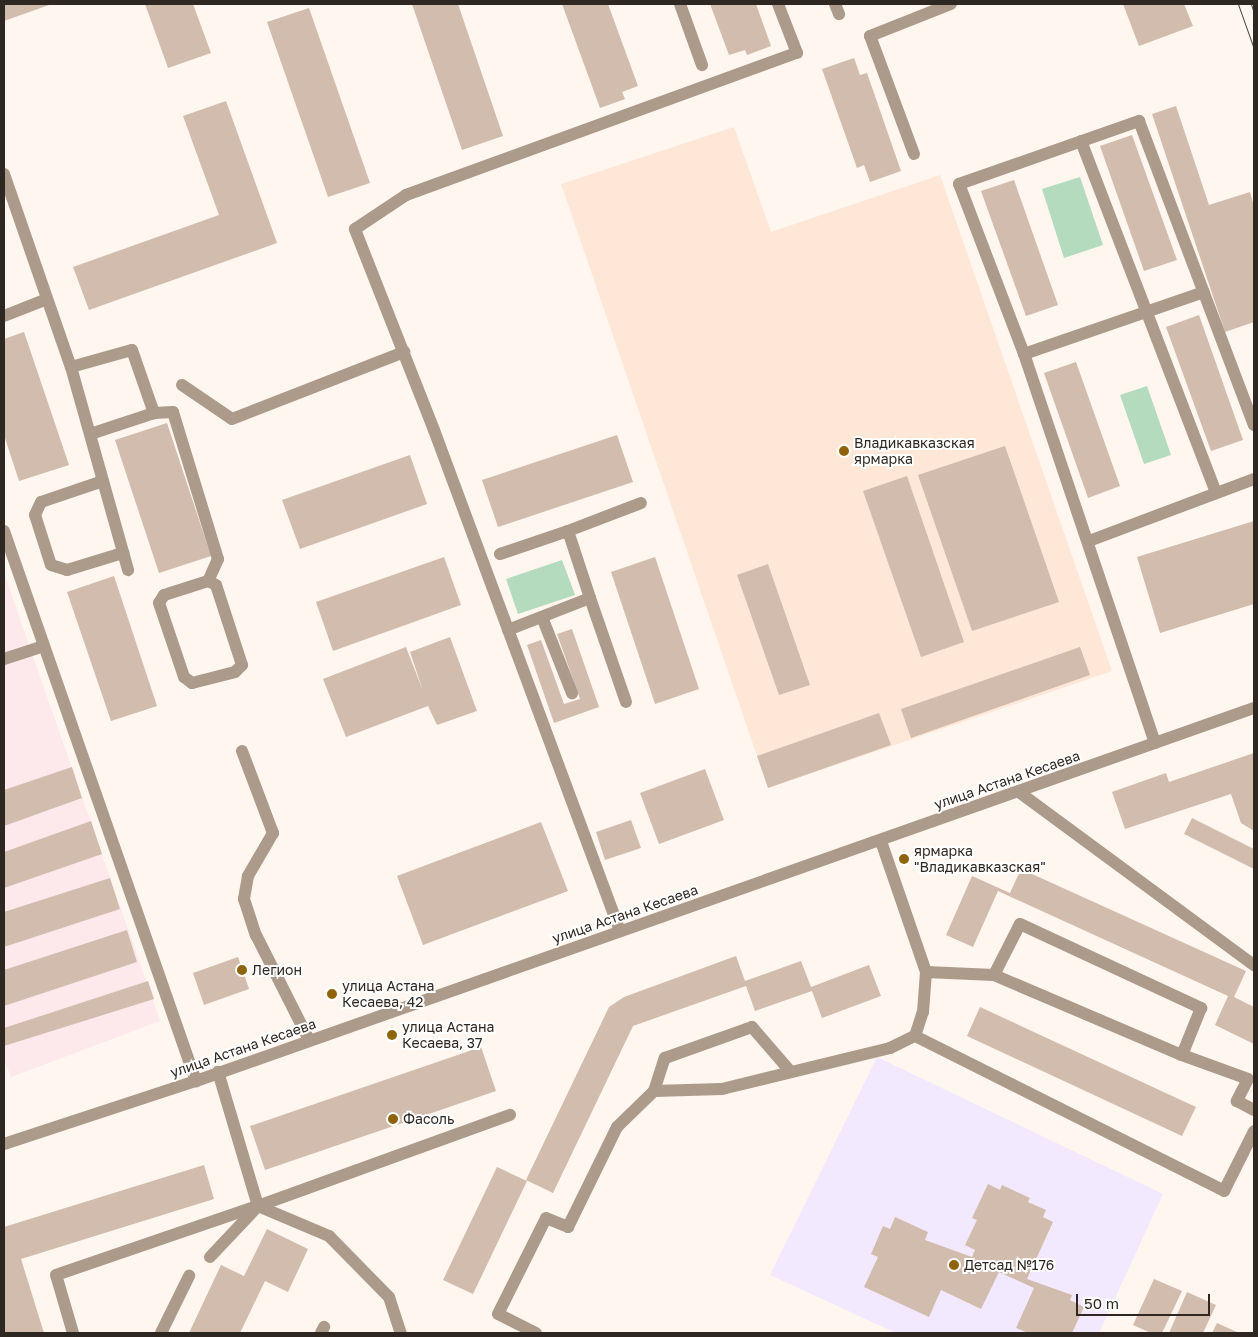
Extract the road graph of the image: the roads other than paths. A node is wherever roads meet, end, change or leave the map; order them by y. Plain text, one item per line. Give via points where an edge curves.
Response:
1 (680, 4) edge
2 (778, 4) edge
3 (952, 4) edge
4 (702, 66) dead end
5 (1081, 141) junction
6 (914, 154) dead end
7 (4, 174) edge
8 (1204, 292) junction
9 (47, 299) junction
10 (1146, 312) junction
11 (4, 316) edge
12 (404, 352) junction
13 (1024, 354) junction
14 (71, 366) junction
15 (182, 385) dead end
16 (154, 413) junction
17 (1254, 425) edge
18 (90, 434) junction
19 (1254, 479) edge
20 (103, 481) junction
21 (1216, 493) junction
22 (641, 503) dead end
23 (4, 531) edge
24 (568, 531) junction
25 (1089, 541) junction
26 (123, 553) junction
27 (500, 554) dead end
28 (128, 570) dead end
29 (208, 581) junction
30 (590, 598) junction
31 (542, 617) junction
32 (508, 630) junction
33 (44, 646) junction
34 (4, 659) edge
35 (572, 693) dead end
36 (626, 702) dead end
37 (1254, 708) edge
38 (1155, 743) junction
39 (242, 751) dead end
40 (1020, 792) junction
41 (881, 840) junction
42 (620, 932) junction
43 (1254, 965) edge
44 (926, 972) junction
45 (994, 975) junction
46 (915, 1036) junction
47 (310, 1040) junction
48 (1182, 1055) junction
49 (790, 1071) junction
50 (218, 1072) junction
51 (196, 1081) junction
52 (654, 1091) junction
53 (1254, 1110) edge
54 (510, 1115) dead end
55 (1254, 1131) edge
56 (4, 1144) edge
57 (258, 1206) junction
58 (210, 1257) dead end
59 (189, 1276) dead end
60 (73, 1333) edge
61 (161, 1333) edge
62 (401, 1333) edge
63 (536, 1333) edge

1 - 4 street
2 - 12 street via 797,53 406,195 355,229
3 - 6 street via 870,36
5 - 8 street via 1139,121
5 - 10 street
5 - 13 street via 959,184
7 - 9 street
8 - 10 street
8 - 17 street
9 - 11 street
9 - 14 street
10 - 13 street
10 - 21 street
12 - 15 street via 232,419
12 - 32 street
13 - 25 street
14 - 16 street via 132,350
14 - 18 street
16 - 18 street
16 - 29 street via 173,412 218,559
18 - 20 street
19 - 21 street
20 - 26 street
20 - 26 street via 41,502 35,515 50,565 68,570
21 - 25 street
22 - 24 street
23 - 33 street
24 - 27 street
24 - 30 street
25 - 38 street
26 - 28 street
29 - 29 street via 164,595 159,603 184,677 192,683 236,672 242,665 216,585
30 - 31 street
30 - 36 street
31 - 32 street
31 - 35 street
32 - 42 street
33 - 34 street
33 - 51 street
37 - 38 street, улица Астана Кесаева
38 - 40 street, улица Астана Кесаева
39 - 47 street via 273,833 248,876 244,899 256,935
40 - 41 street, улица Астана Кесаева
40 - 43 street
41 - 42 street, улица Астана Кесаева
41 - 44 street
42 - 47 street, улица Астана Кесаева
44 - 45 street
44 - 46 street via 923,1012
45 - 48 street
45 - 48 street via 1020,924 1201,1008
46 - 49 street via 890,1048
46 - 55 street via 1224,1191
47 - 50 street, улица Астана Кесаева
48 - 53 street via 1248,1079 1237,1101
49 - 52 street via 722,1090
49 - 52 street via 752,1027 665,1058
50 - 51 street, улица Астана Кесаева
50 - 57 street
51 - 56 street, улица Астана Кесаева
52 - 63 street via 617,1127 568,1227 546,1218 498,1314
54 - 57 street
57 - 58 street
57 - 60 street via 56,1274
57 - 62 street via 330,1236 389,1297
59 - 61 street

